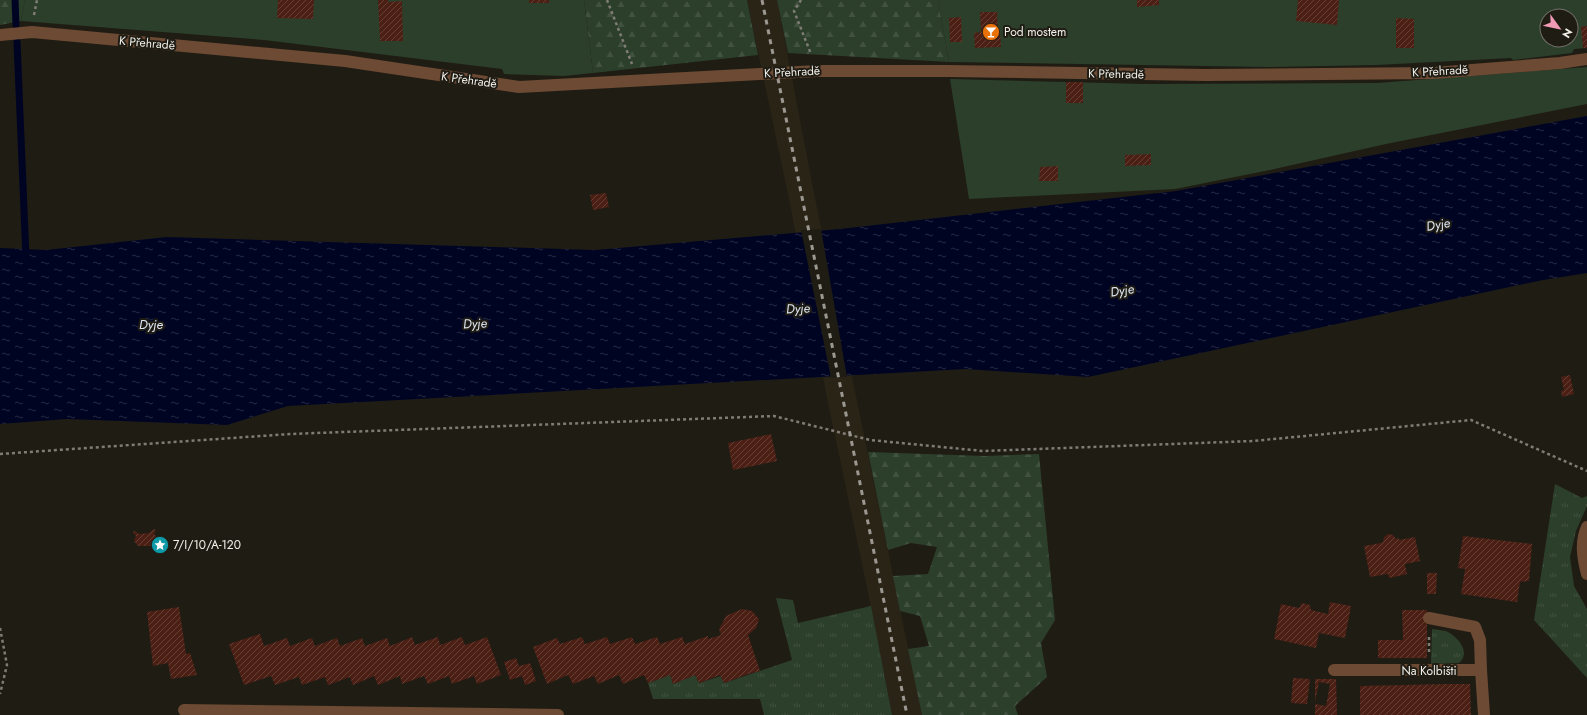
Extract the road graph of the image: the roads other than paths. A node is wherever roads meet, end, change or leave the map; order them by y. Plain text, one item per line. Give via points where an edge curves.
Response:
1 (0, 35) edge
2 (1587, 59) edge
3 (1587, 527) edge
4 (1587, 574) edge
5 (1429, 618) dead end
6 (1334, 670) dead end
7 (1480, 670) junction
8 (184, 710) dead end
9 (204, 713) edge
10 (558, 715) edge
11 (1484, 715) edge

1 - 2 street, K Přehradě via 32,32 345,61 519,87 817,71 1205,75 1434,73
3 - 4 street via 1584,534 1583,556
5 - 7 street via 1475,627 1480,640
6 - 7 street, Na Kolbišti
7 - 11 street
8 - 9 street
9 - 10 street

